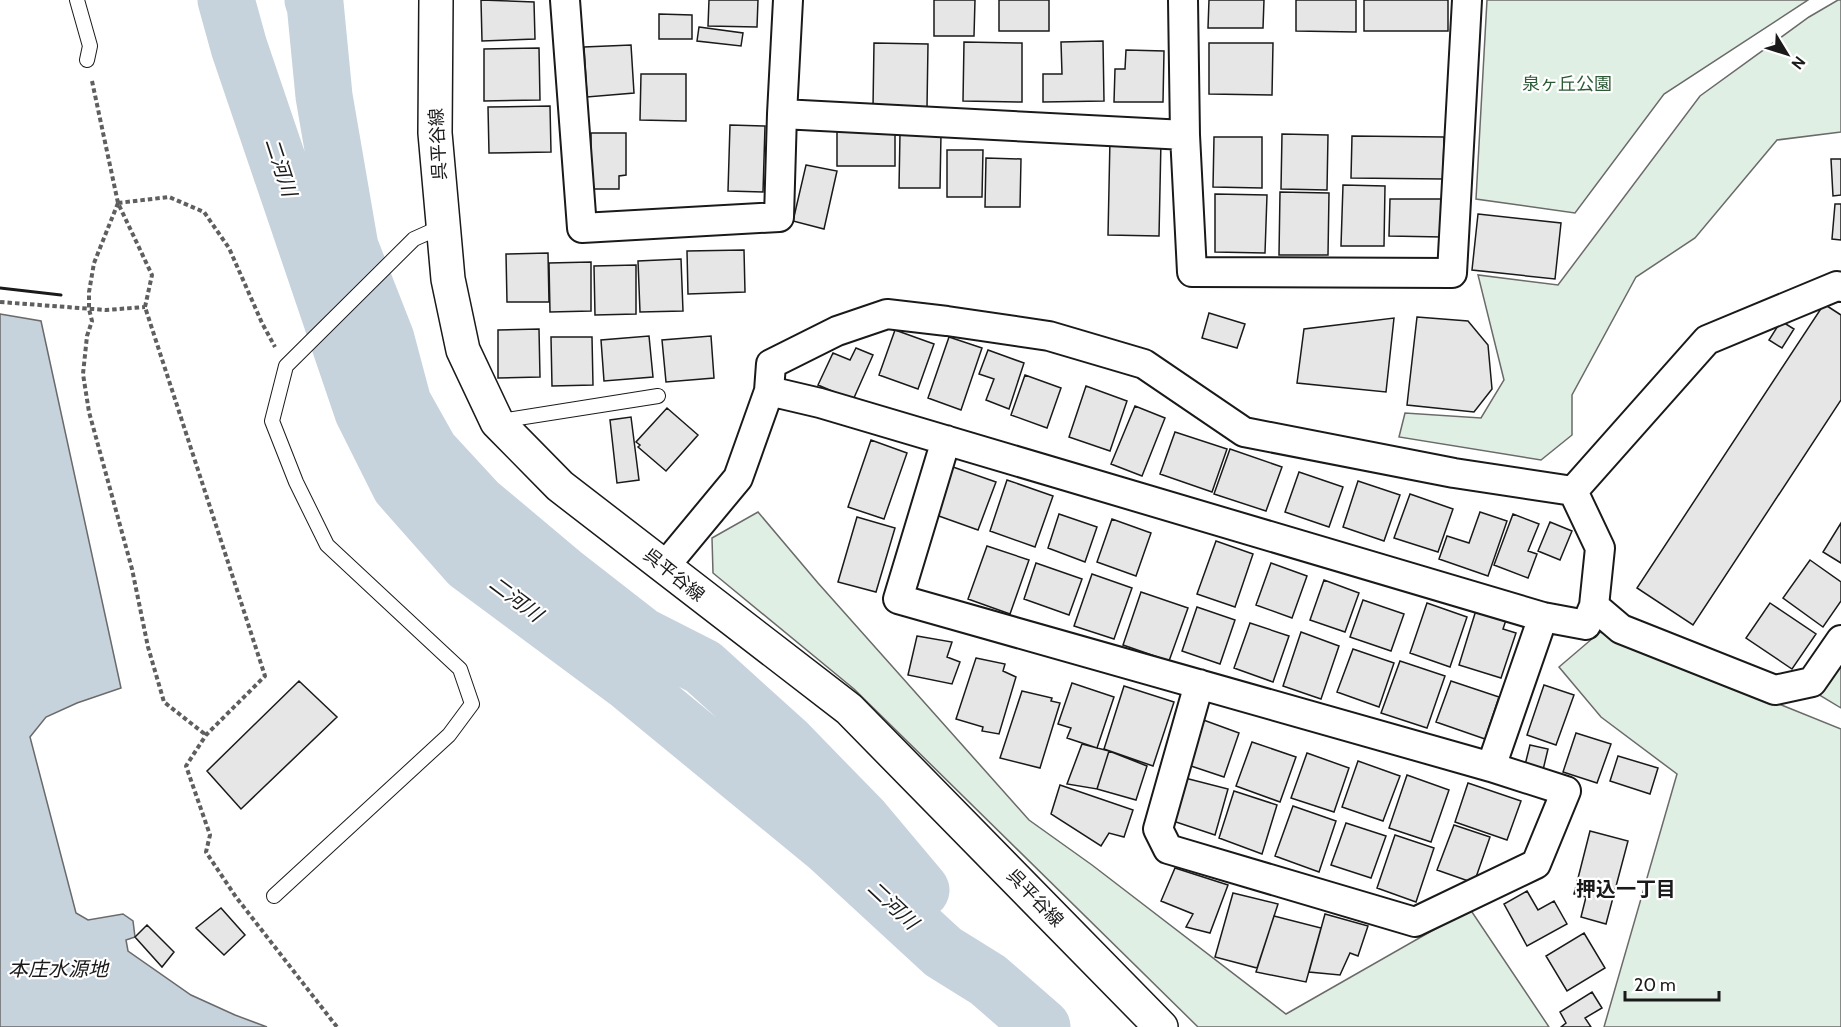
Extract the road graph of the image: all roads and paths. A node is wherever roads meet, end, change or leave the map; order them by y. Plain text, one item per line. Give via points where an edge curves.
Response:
1 (77, 0) edge
2 (436, 0) edge
3 (565, 0) edge
4 (788, 0) edge
5 (1183, 0) edge
6 (1467, 0) edge
7 (87, 60) joint
8 (782, 114) junction
9 (1185, 135) junction
10 (118, 203) junction
11 (443, 226) junction
12 (1841, 287) edge
13 (0, 302) edge
14 (145, 307) junction
15 (89, 309) junction
16 (286, 366) junction
17 (769, 391) junction
18 (658, 396) dead end
19 (497, 422) junction
20 (946, 440) junction
21 (1573, 491) junction
22 (665, 566) junction
23 (1594, 606) junction
24 (1543, 617) junction
25 (1841, 640) edge
26 (1199, 684) junction
27 (206, 735) junction
28 (1491, 767) junction
29 (274, 896) dead end
30 (337, 1027) edge
31 (1161, 1027) edge

1 - 7 lane via 90,46
2 - 11 main road, 呉平谷線 via 435,133
3 - 8 street via 582,228 779,217
4 - 8 street
5 - 9 street
6 - 9 street via 1452,273 1192,272
7 - 10 path
8 - 9 street
10 - 14 path via 152,275
10 - 15 path via 94,262
10 - 16 path via 169,197 204,212 228,248 261,323
11 - 16 lane via 414,239
11 - 19 main road, 呉平谷線 via 448,279 463,350
12 - 21 street via 1707,340
13 - 15 path
14 - 15 path
14 - 27 path via 265,676
15 - 27 path via 92,321 84,374 89,412 132,569 148,647 164,702
16 - 29 lane via 272,422 327,545 460,669 472,704 448,735
17 - 20 street
17 - 21 street via 771,364 837,331 887,314 947,321 1049,336 1144,364 1244,432 1454,473
17 - 22 street via 738,478
18 - 19 lane
19 - 22 main road, 呉平谷線 via 560,486
20 - 24 street
20 - 26 street via 898,599
21 - 23 street via 1600,548
22 - 31 main road, 呉平谷線 via 849,710
23 - 24 street via 1586,625
23 - 25 street via 1621,629 1775,690 1812,682
24 - 28 street
26 - 28 street
26 - 28 street via 1158,829 1168,849 1415,922 1536,864 1566,791
27 - 30 path via 186,766 210,835 206,852

